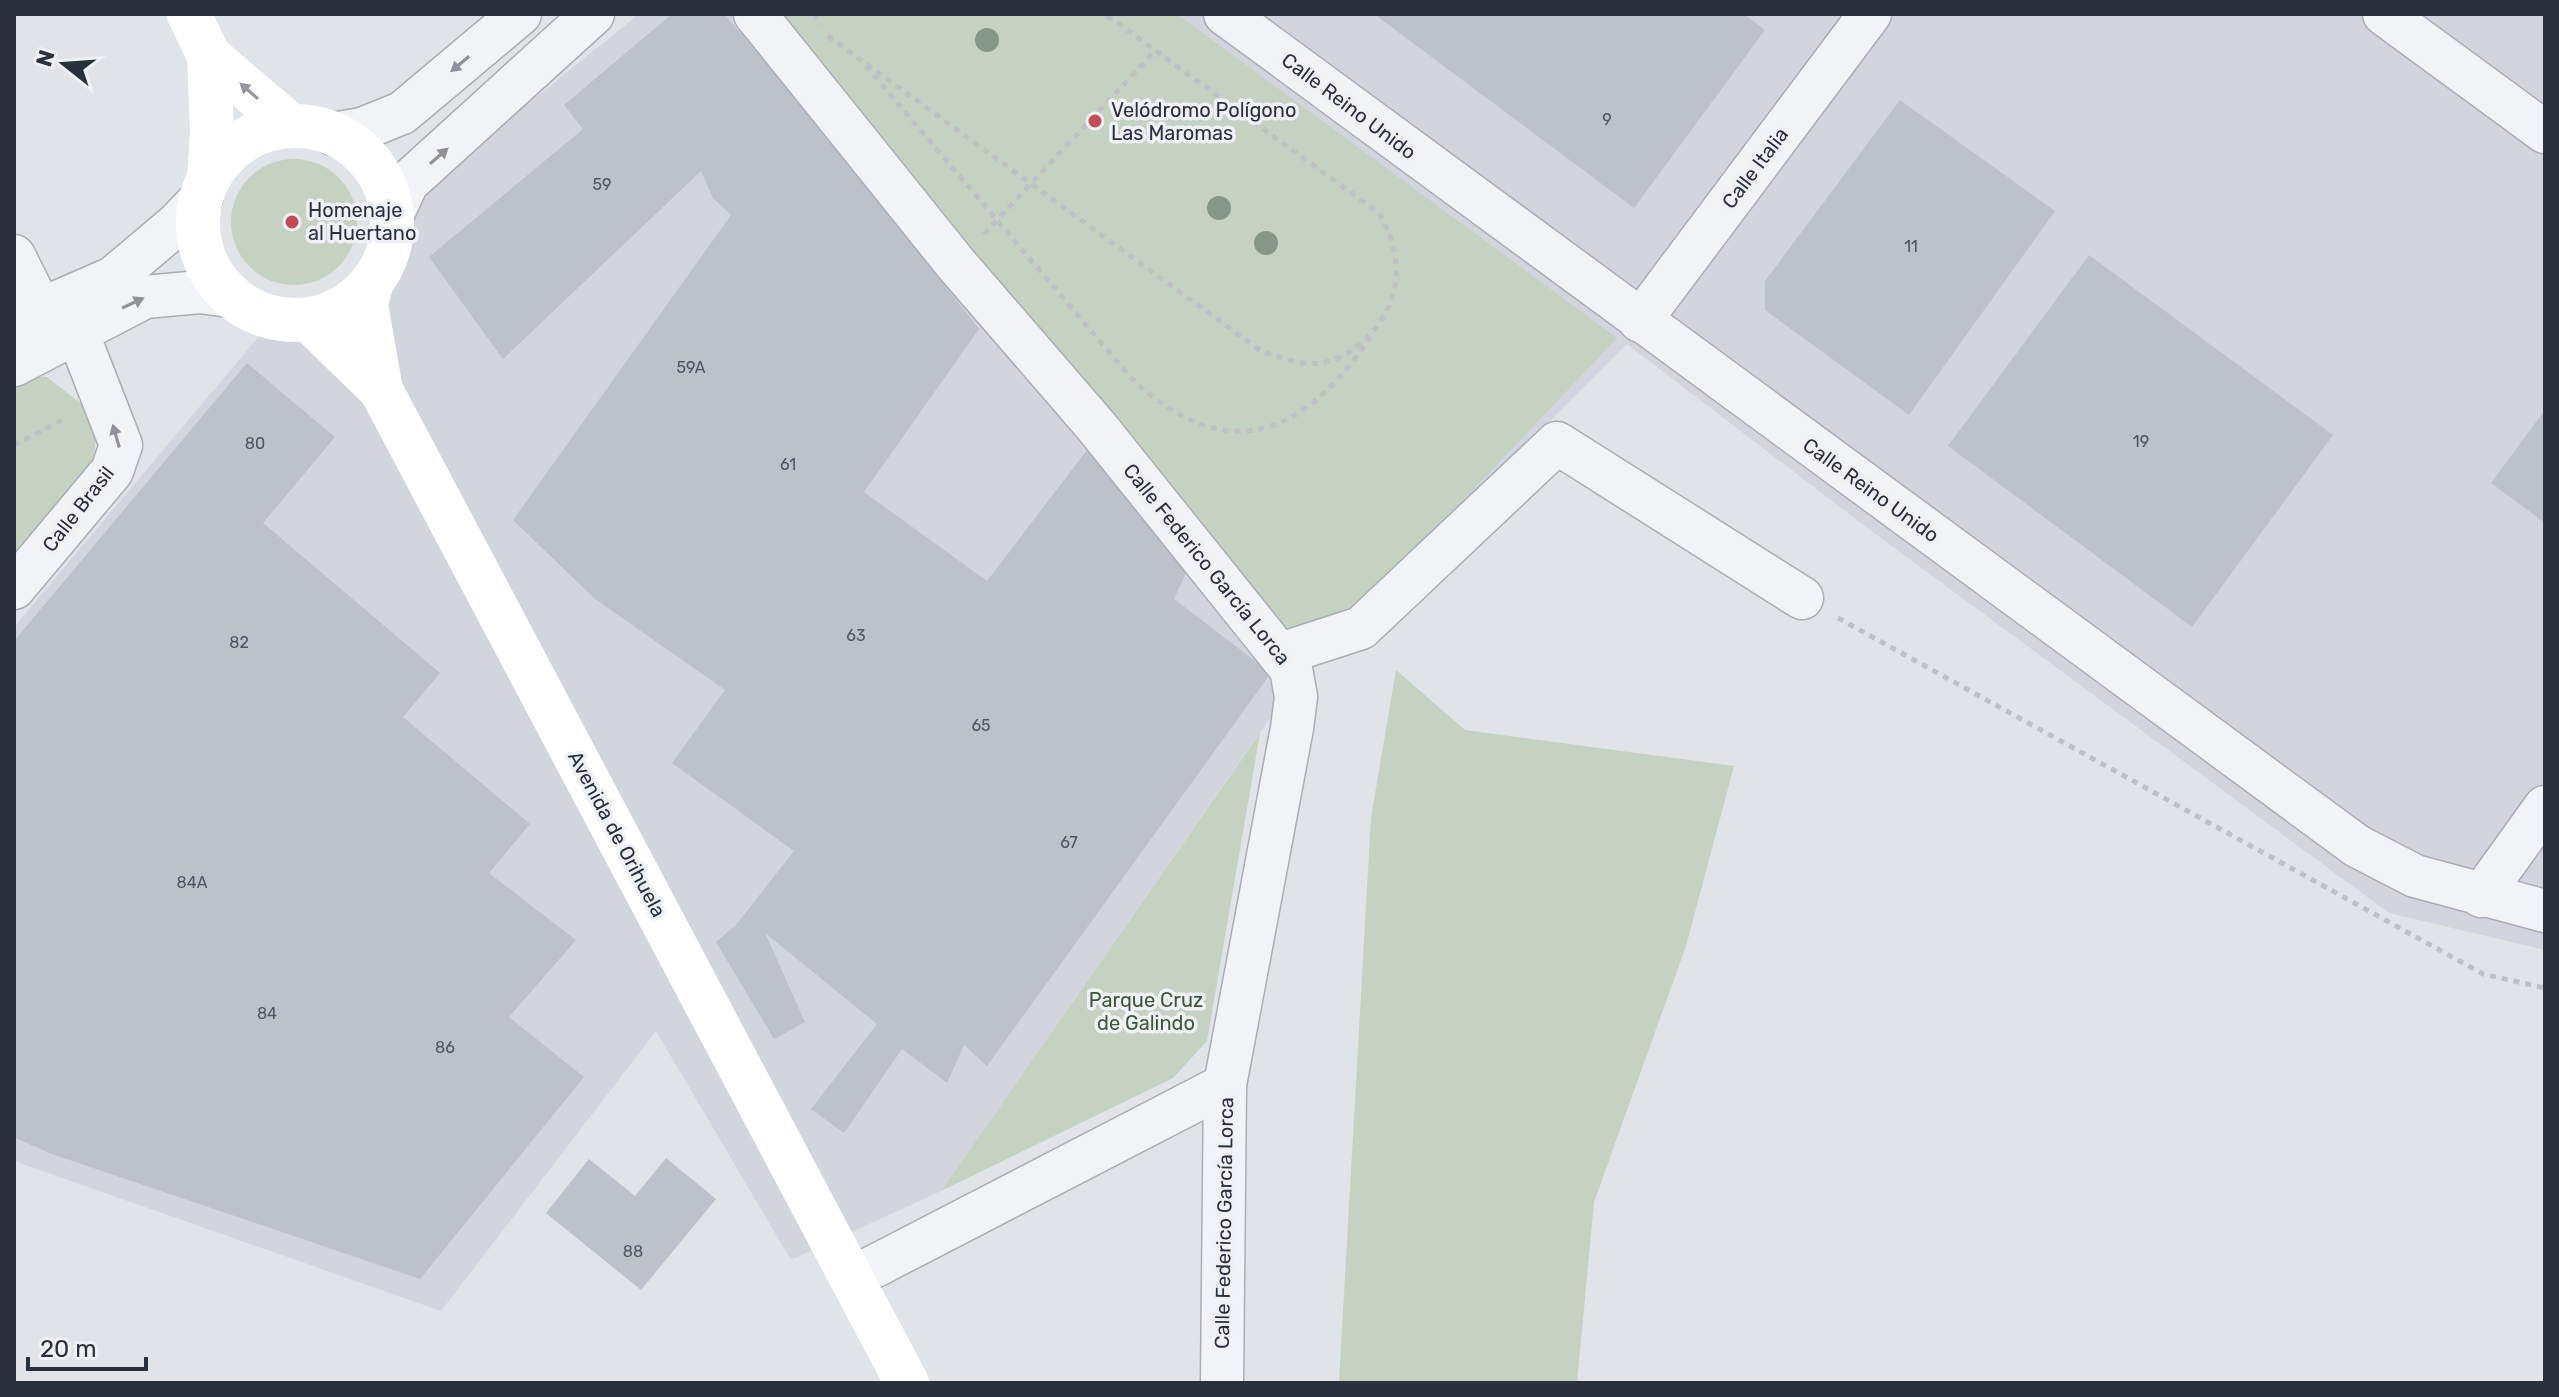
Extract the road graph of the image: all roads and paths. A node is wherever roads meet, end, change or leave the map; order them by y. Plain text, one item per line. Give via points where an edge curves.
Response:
1 (189, 14) edge
2 (520, 14) edge
3 (593, 14) edge
4 (755, 14) edge
5 (1105, 14) edge
6 (1225, 14) edge
7 (1870, 14) edge
8 (2384, 14) edge
9 (827, 35) dead end
10 (1155, 50) junction
11 (209, 56) junction
12 (861, 60) junction
13 (312, 130) junction
14 (2545, 132) edge
15 (1031, 184) junction
16 (205, 188) junction
17 (392, 216) junction
18 (997, 221) junction
19 (14, 256) edge
20 (956, 264) junction
21 (371, 284) junction
22 (229, 296) junction
23 (27, 315) edge
24 (309, 320) junction
25 (1640, 321) junction
26 (1375, 330) junction
27 (77, 332) junction
28 (14, 365) edge
29 (381, 390) junction
30 (75, 410) dead end
31 (14, 445) edge
32 (14, 588) edge
33 (1802, 598) joint
34 (1281, 654) junction
35 (2545, 807) edge
36 (2481, 896) junction
37 (2545, 911) edge
38 (2545, 988) edge
39 (1225, 1085) junction
40 (854, 1277) junction
41 (907, 1383) edge
42 (1222, 1383) edge

1 - 11 main road
2 -> 13 street via 402,113 362,129
17 -> 3 street via 407,183
4 - 20 street, Calle Federico García Lorca
5 - 10 path
6 - 25 street, Calle Reino Unido
7 - 25 street, Calle Italia
8 - 14 street
9 - 12 path
10 - 15 path
10 - 26 path via 1379,213 1395,242 1396,288
13 -> 11 main road
11 - 16 main road via 212,131
12 - 15 path
12 - 18 path
13 - 16 main road via 267,130 243,140 224,156
13 - 17 main road via 356,148 374,167
15 - 18 path
15 - 26 path via 1261,351 1321,364 1341,358
16 - 22 main road via 198,234 208,268
16 - 23 street via 113,278
17 - 21 main road via 383,263
18 - 20 path
18 - 26 path via 1132,379 1162,406 1199,424 1248,429 1297,416 1347,372
19 - 23 street
20 - 34 street, Calle Federico García Lorca
21 - 24 main road via 343,308
21 - 29 main road, Avenida de Orihuela via 366,305
22 - 24 main road via 253,312
27 -> 22 street via 145,297 200,292
24 - 29 main road, Avenida de Orihuela
25 - 36 street, Calle Reino Unido via 2357,846 2415,876
27 - 28 street
32 -> 27 street, Calle Brasil via 112,471 121,445
29 - 40 main road, Avenida de Orihuela
30 - 31 path
33 - 34 street via 1557,443 1361,628
33 - 38 path via 2483,974
34 - 39 street, Calle Federico García Lorca via 1291,669 1296,697
35 - 36 street
36 - 37 street, Calle Reino Unido
39 - 40 street
39 - 42 street, Calle Federico García Lorca
40 - 41 main road, Avenida de Orihuela

